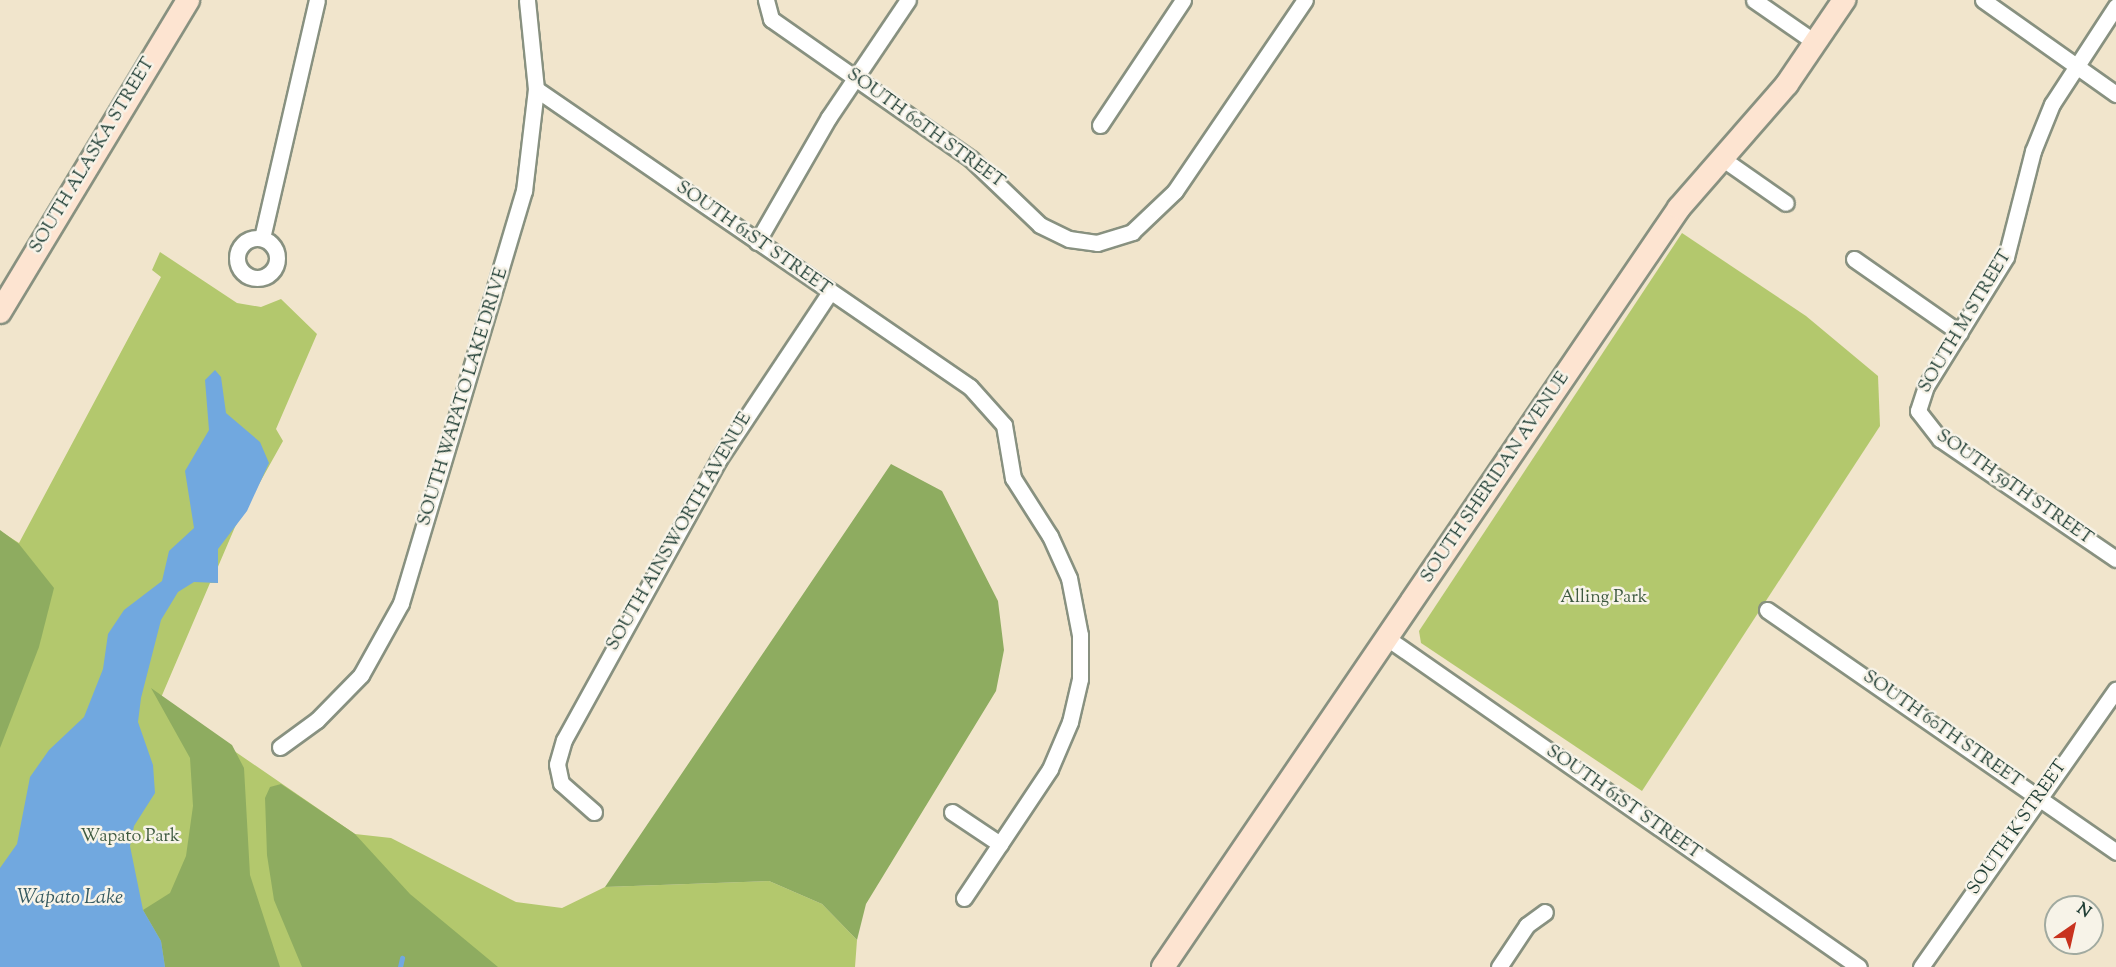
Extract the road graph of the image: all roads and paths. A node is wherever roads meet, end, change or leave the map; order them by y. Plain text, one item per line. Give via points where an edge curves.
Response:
1 (188, 0) edge
2 (317, 0) edge
3 (527, 0) edge
4 (766, 0) edge
5 (908, 0) edge
6 (1183, 0) edge
7 (1305, 0) edge
8 (1754, 0) edge
9 (1844, 0) edge
10 (1983, 0) edge
11 (2116, 6) edge
12 (1816, 43) junction
13 (2075, 66) junction
14 (855, 77) junction
15 (536, 89) junction
16 (2116, 94) edge
17 (1100, 125) dead end
18 (1720, 157) junction
19 (1786, 203) dead end
20 (261, 238) dead end
21 (757, 242) junction
22 (1854, 259) dead end
23 (830, 292) junction
24 (0, 312) edge
25 (1960, 333) junction
26 (1918, 411) joint
27 (2116, 559) edge
28 (1767, 610) dead end
29 (1387, 638) junction
30 (2116, 690) edge
31 (280, 747) dead end
32 (2040, 798) junction
33 (594, 812) dead end
34 (952, 812) dead end
35 (1000, 844) junction
36 (2116, 852) edge
37 (964, 898) dead end
38 (1545, 912) dead end
39 (1163, 967) edge
40 (1499, 967) edge
41 (1859, 967) edge
42 (1921, 967) edge

1 - 24 street, SOUTH ALASKA STREET
2 - 20 street
3 - 15 street, SOUTH WAPATO LAKE DRIVE
4 - 14 street, SOUTH 60TH STREET via 769,17
5 - 14 street
6 - 17 street
7 - 14 street, SOUTH 60TH STREET via 1175,191 1132,232 1097,243 1069,240 1040,225 985,170
8 - 12 street
9 - 12 street, SOUTH SHERIDAN AVENUE
10 - 13 street
11 - 13 street, SOUTH M STREET
12 - 18 street, SOUTH SHERIDAN AVENUE via 1774,100
13 - 16 street
13 - 25 street, SOUTH M STREET via 2038,134 2006,257
14 - 21 street
15 - 21 street, SOUTH 61ST STREET
15 - 31 street, SOUTH WAPATO LAKE DRIVE via 524,191 401,603 361,675 317,720
18 - 19 street
18 - 29 street, SOUTH SHERIDAN AVENUE
21 - 23 street, SOUTH 61ST STREET
22 - 25 street
23 - 33 street, SOUTH AINSWORTH AVENUE via 719,459 560,752 561,783
23 - 35 street, SOUTH 61ST STREET via 970,387 1004,425 1013,478 1060,555 1080,635 1080,679 1064,739
25 - 26 street, SOUTH M STREET via 1926,386
26 - 27 street, SOUTH 59TH STREET via 1940,439
28 - 32 street, SOUTH 60TH STREET
29 - 39 street, SOUTH SHERIDAN AVENUE
29 - 41 street, SOUTH 61ST STREET
30 - 32 street, SOUTH K STREET
32 - 36 street, SOUTH 60TH STREET
32 - 42 street, SOUTH K STREET
34 - 35 street
35 - 37 street, SOUTH 61ST STREET
38 - 40 street via 1527,925

